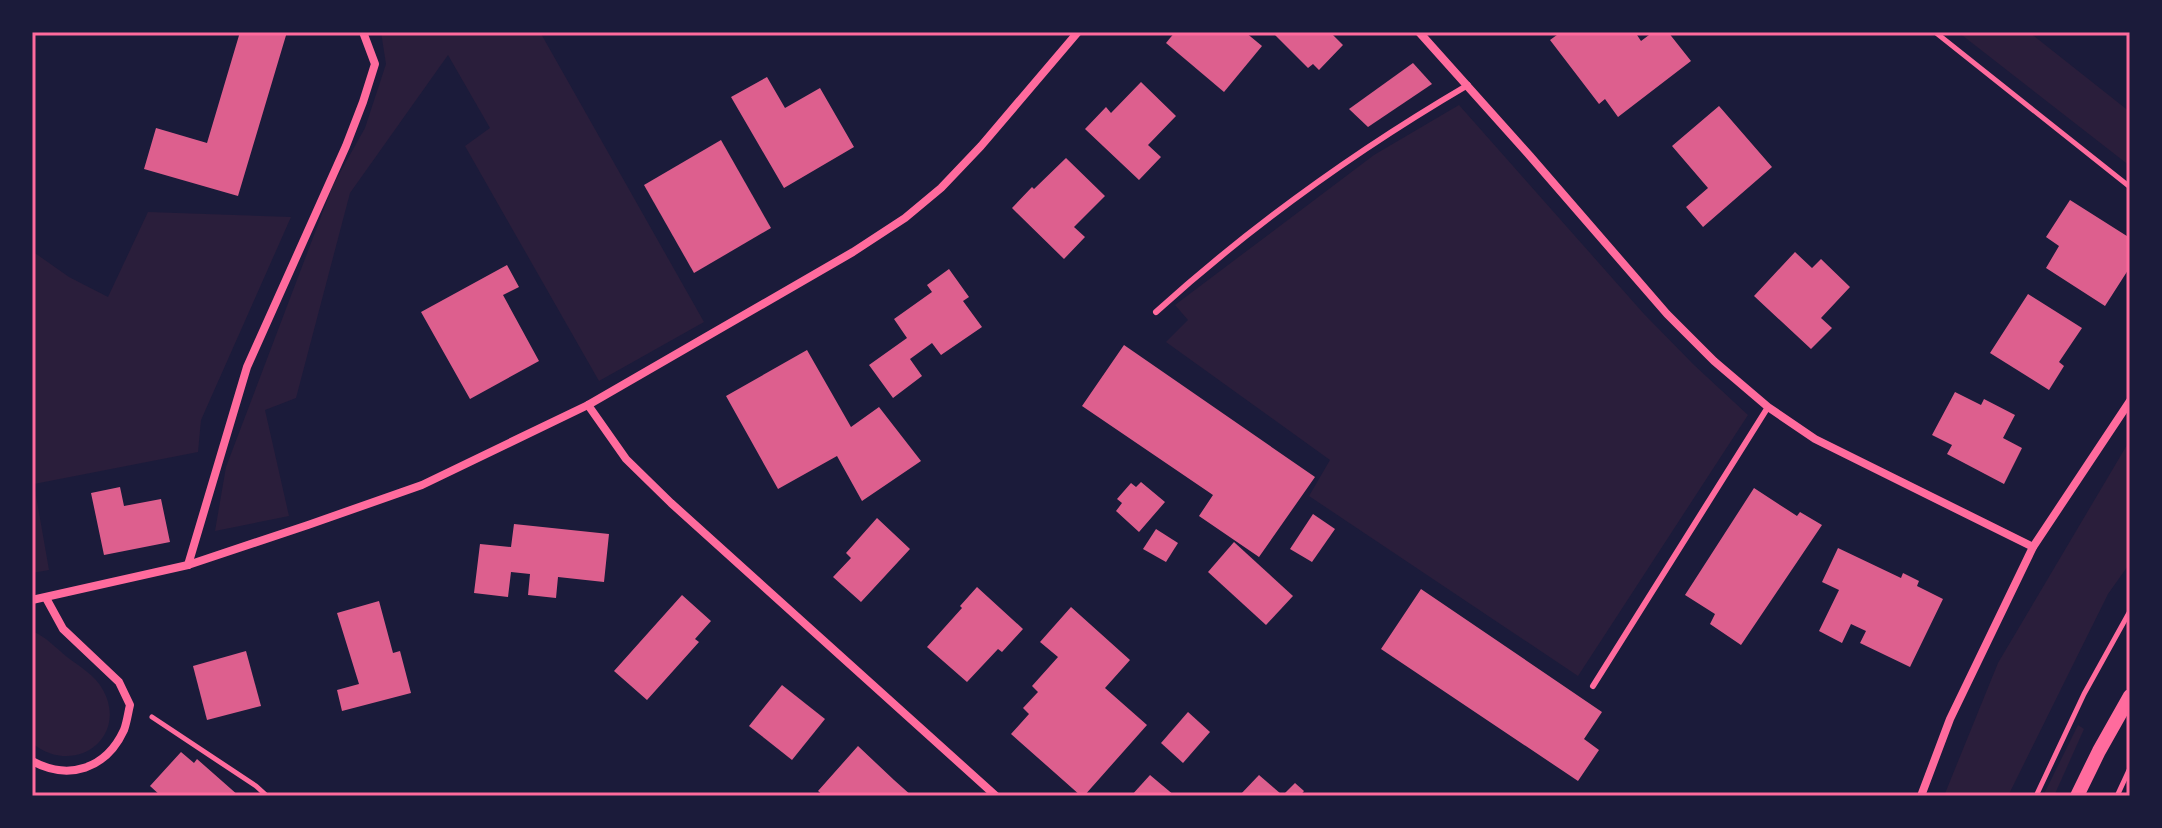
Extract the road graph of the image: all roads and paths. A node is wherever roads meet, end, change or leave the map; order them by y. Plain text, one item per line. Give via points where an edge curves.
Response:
1 (363, 32) edge
2 (1078, 32) edge
3 (1419, 32) edge
4 (1935, 32) edge
5 (1468, 85) junction
6 (2130, 187) edge
7 (1156, 312) dead end
8 (2130, 401) edge
9 (588, 405) junction
10 (1768, 407) junction
11 (2033, 547) junction
12 (188, 565) junction
13 (46, 598) junction
14 (32, 600) edge
15 (2130, 611) edge
16 (1593, 686) dead end
17 (2130, 696) edge
18 (130, 705) junction
19 (32, 761) edge
20 (2130, 768) edge
21 (267, 796) edge
22 (996, 796) edge
23 (1921, 796) edge
24 (2036, 796) edge
25 (2077, 796) edge
26 (2117, 796) edge

1 - 12 street via 375,64 346,146 247,367
2 - 9 street via 981,146 905,218
3 - 5 street
4 - 6 path
5 - 7 lane via 1317,184
5 - 10 street via 1667,314
8 - 11 street
9 - 12 street via 422,485
9 - 22 street via 626,459 671,503
10 - 11 street via 1815,439
10 - 16 lane
11 - 23 street via 1950,719
12 - 13 street
13 - 14 street
13 - 18 street via 63,629 119,682
15 - 24 path
17 - 25 street
18 - 19 street via 125,728 96,763 61,771
18 - 21 path
20 - 26 path

